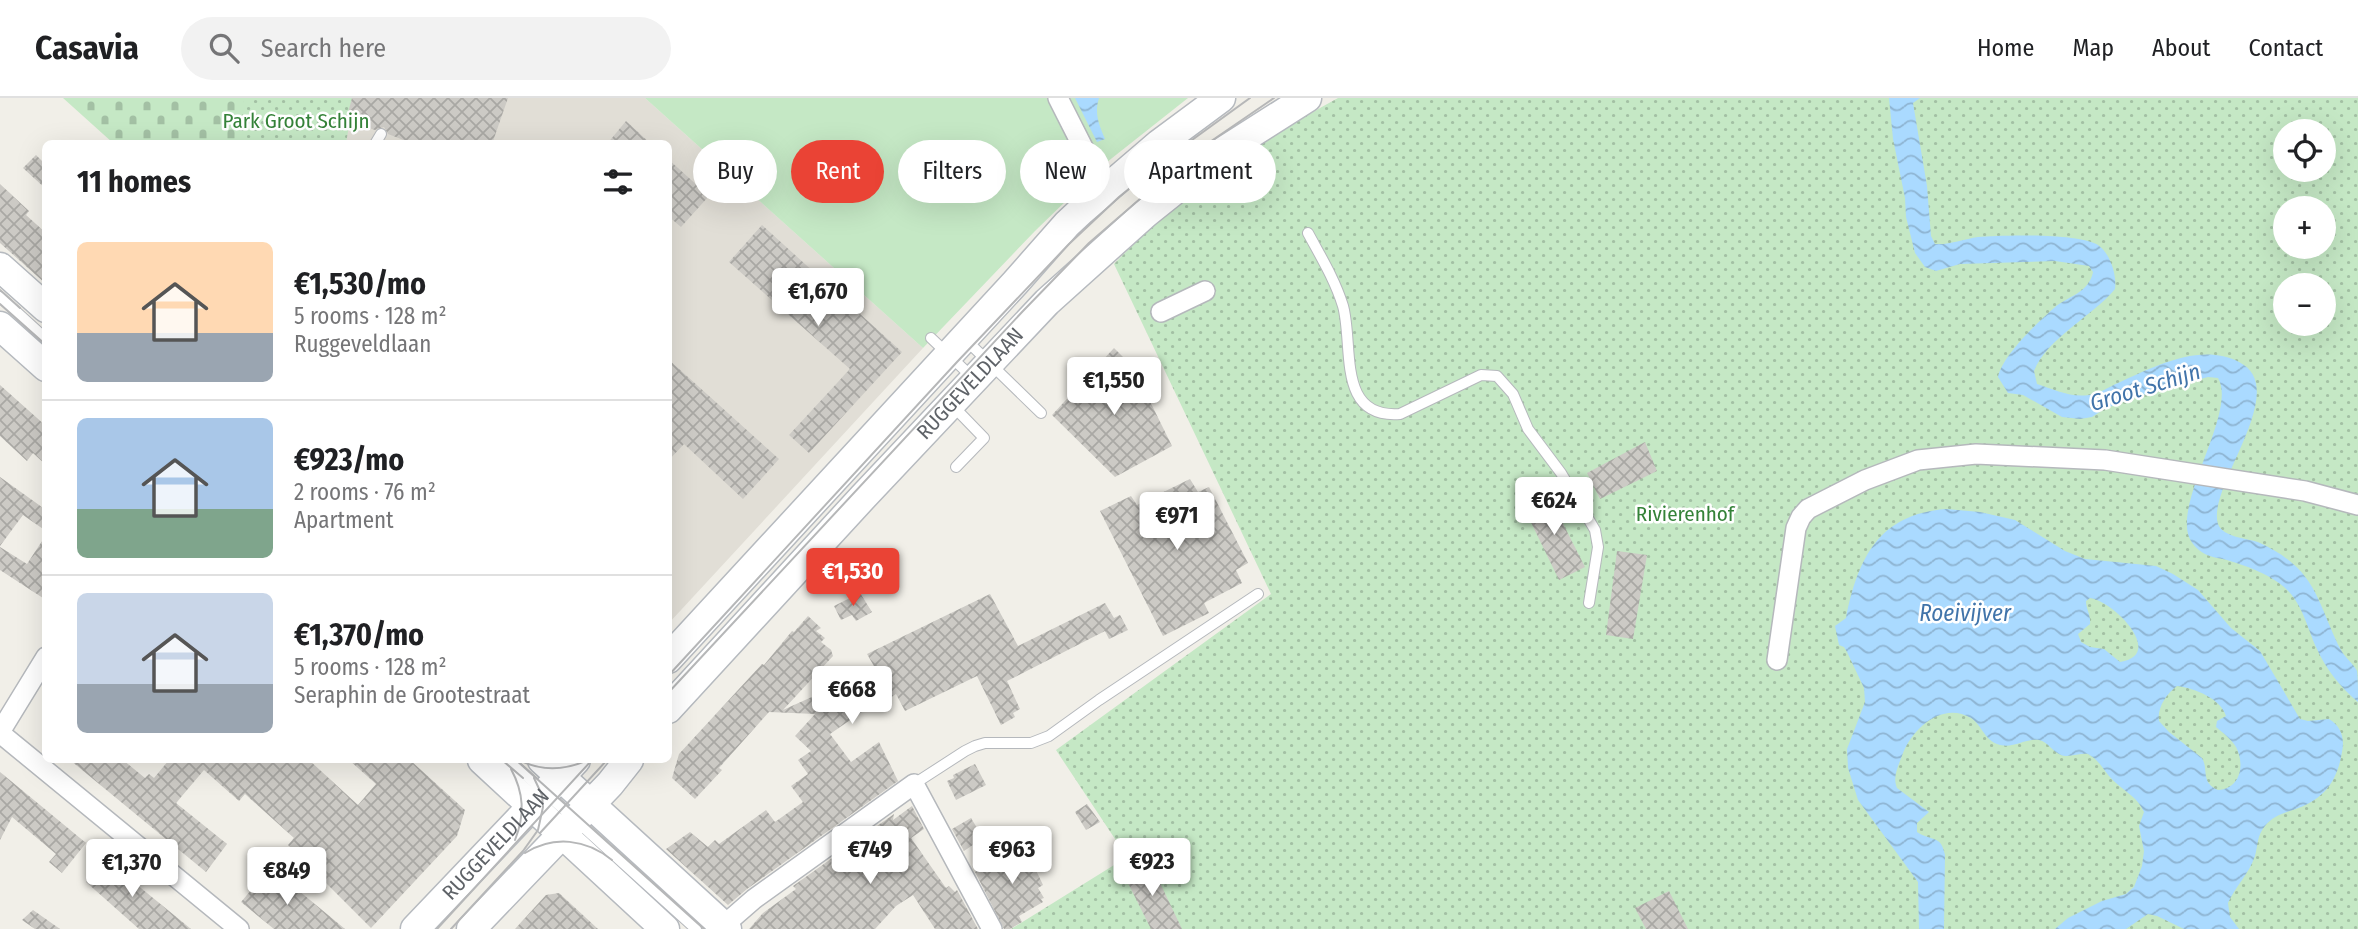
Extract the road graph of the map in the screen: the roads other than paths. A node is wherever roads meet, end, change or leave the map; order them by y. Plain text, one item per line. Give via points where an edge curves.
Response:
1 (1058, 98) edge
2 (1221, 98) edge
3 (1307, 98) edge
4 (381, 134) dead end
5 (377, 140) edge
6 (1079, 140) edge
7 (1308, 233) dead end
8 (0, 267) edge
9 (1205, 291) dead end
10 (0, 297) edge
11 (42, 304) edge
12 (1161, 312) dead end
13 (0, 326) edge
14 (42, 334) edge
15 (948, 344) junction
16 (42, 364) edge
17 (983, 373) junction
18 (952, 405) junction
19 (1041, 413) dead end
20 (956, 467) dead end
21 (2358, 505) edge
22 (1258, 594) dead end
23 (1589, 603) dead end
24 (672, 654) edge
25 (1777, 660) dead end
26 (42, 664) edge
27 (672, 705) edge
28 (0, 732) edge
29 (493, 763) edge
30 (516, 763) edge
31 (626, 763) edge
32 (551, 779) edge
33 (915, 784) junction
34 (576, 819) junction
35 (716, 928) edge
36 (239, 929) edge
37 (415, 929) edge
38 (471, 929) edge
39 (665, 929) edge
40 (992, 929) edge

1 - 6 street
2 - 15 street, RUGGEVELDLAAN via 1067,223
3 - 17 street, RUGGEVELDLAAN via 1225,150 1145,215 1047,303
4 - 5 lane
7 - 23 lane via 1344,310 1356,391 1372,411 1400,414 1481,375 1497,376 1513,394 1528,429 1595,530 1598,547
8 - 11 street
9 - 12 street
10 - 14 lane
13 - 16 street
15 - 17 lane
15 - 17 lane
15 - 24 street, RUGGEVELDLAAN
17 - 18 street, RUGGEVELDLAAN
17 - 19 lane
18 - 20 lane via 984,438
18 - 27 street, RUGGEVELDLAAN
21 - 25 street via 2305,491 2105,460 1976,454 1918,460 1865,480 1801,517
22 - 33 lane via 1049,736 1031,743 985,743
26 - 28 street
28 - 36 street
29 - 32 street
30 - 32 lane
31 - 34 street, RUGGEVELDLAAN
32 - 34 street
32 - 34 street
32 - 37 street, RUGGEVELDLAAN
33 - 35 street
33 - 40 street
34 - 35 street
34 - 38 street, RUGGEVELDLAAN
34 - 39 street

